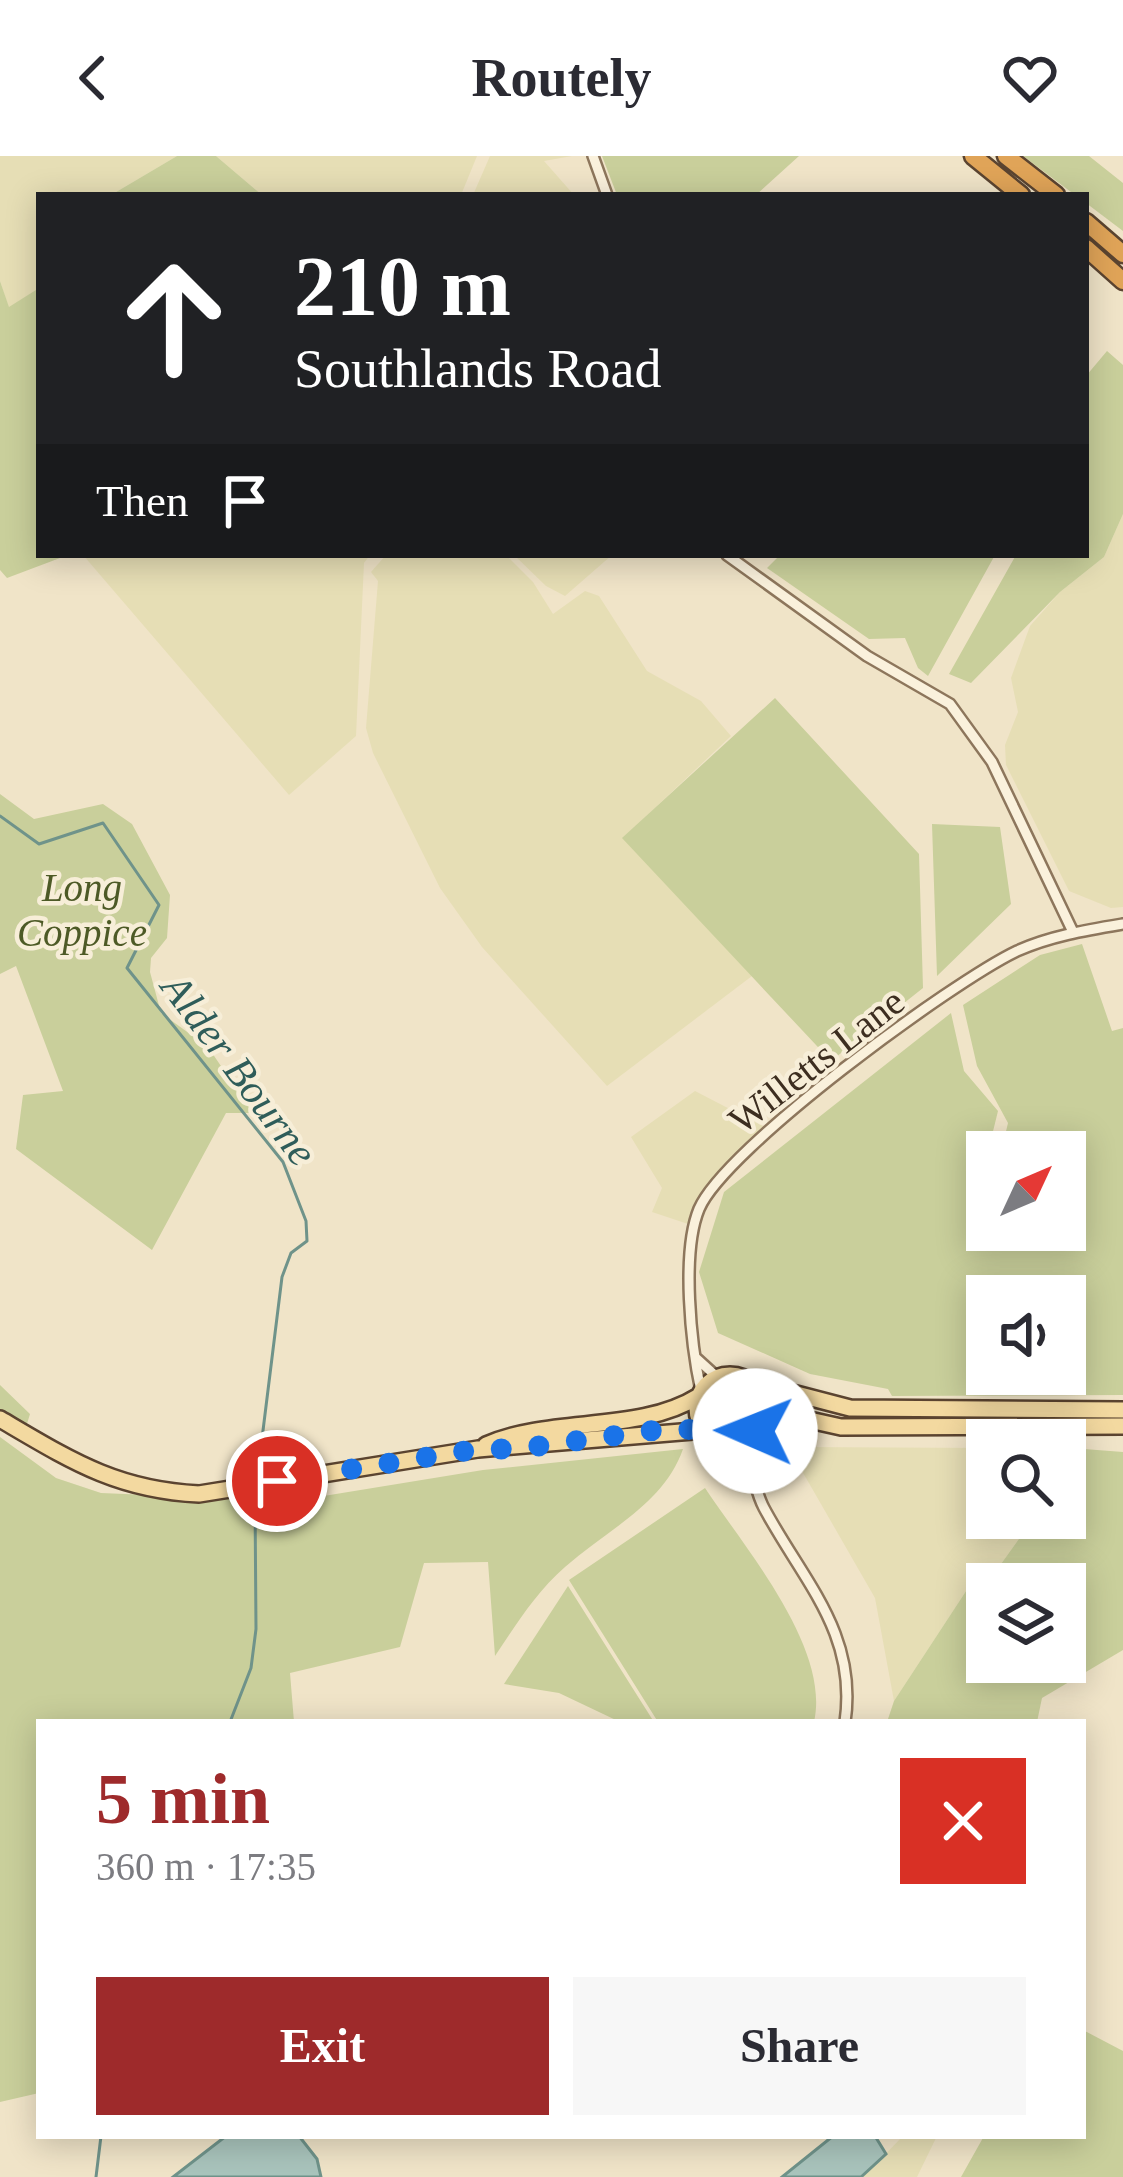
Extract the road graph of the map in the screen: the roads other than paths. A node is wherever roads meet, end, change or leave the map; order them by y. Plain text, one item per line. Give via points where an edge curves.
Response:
1 (592, 156) edge
2 (973, 156) edge
3 (1006, 156) edge
4 (606, 192) edge
5 (1017, 192) edge
6 (1052, 192) edge
7 (1089, 224) edge
8 (1089, 251) edge
9 (1123, 254) edge
10 (1123, 281) edge
11 (731, 558) edge
12 (1123, 924) edge
13 (1073, 932) junction
14 (695, 1357) junction
15 (717, 1377) junction
16 (754, 1384) junction
17 (700, 1394) junction
18 (1123, 1411) edge
19 (0, 1420) edge
20 (758, 1426) junction
21 (1123, 1426) edge
22 (705, 1430) junction
23 (734, 1441) junction
24 (478, 1449) junction
25 (750, 1465) junction
26 (845, 1719) edge

1 - 4 street
2 - 5 highway
3 - 6 highway
7 - 9 highway
8 - 10 highway
11 - 13 street via 867,656 950,704 992,763
12 - 13 street, Willetts Lane
13 - 14 street, Willetts Lane via 1016,952 869,1047 725,1171 694,1226
14 - 15 street
14 - 17 street, Willetts Lane
15 - 16 main road
15 - 17 main road
16 - 18 main road via 850,1408
16 - 20 main road via 764,1402
17 - 22 main road
17 - 24 main road via 670,1411 511,1434
19 - 24 main road via 96,1475 153,1492 200,1494
20 - 21 main road via 787,1415 841,1427
20 - 23 main road
20 - 25 street
22 - 23 main road
22 - 24 main road
23 - 25 street
25 - 26 street via 764,1508 843,1644

